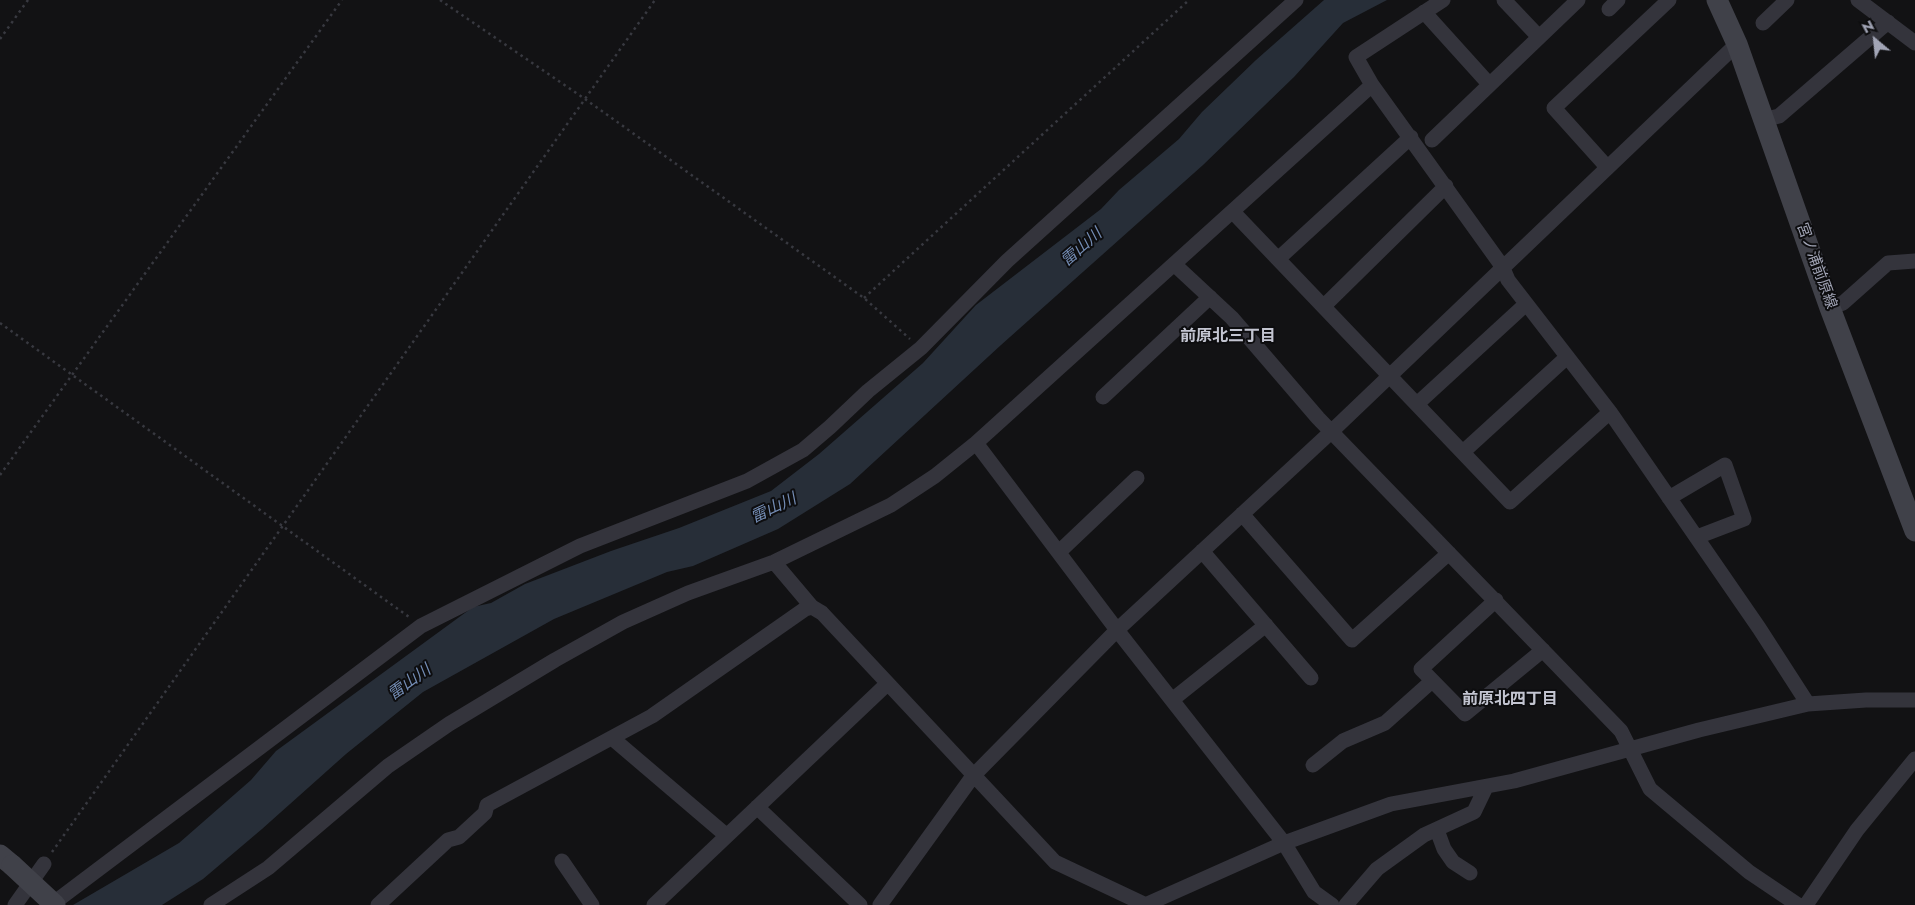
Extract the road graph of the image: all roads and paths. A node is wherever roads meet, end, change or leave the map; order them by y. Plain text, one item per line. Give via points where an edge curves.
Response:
1 (28, 0) edge
2 (342, 0) edge
3 (440, 0) edge
4 (655, 0) edge
5 (1189, 0) edge
6 (1296, 0) edge
7 (1442, 0) edge
8 (1504, 0) edge
9 (1578, 0) edge
10 (1669, 0) edge
11 (1718, 0) edge
12 (1788, 0) edge
13 (1858, 0) edge
14 (1424, 12) junction
15 (1888, 22) junction
16 (1763, 23) dead end
17 (1539, 37) junction
18 (0, 39) edge
19 (1915, 42) edge
20 (1737, 44) junction
21 (1489, 84) junction
22 (1372, 85) junction
23 (585, 99) junction
24 (1763, 120) junction
25 (1411, 137) junction
26 (1432, 140) dead end
27 (1607, 167) junction
28 (1446, 186) junction
29 (1233, 212) junction
30 (1278, 259) junction
31 (1915, 262) edge
32 (1175, 265) junction
33 (1502, 266) junction
34 (1210, 297) junction
35 (864, 298) junction
36 (1526, 304) junction
37 (1324, 306) junction
38 (1830, 308) junction
39 (0, 323) edge
40 (921, 348) junction
41 (1568, 357) junction
42 (72, 374) junction
43 (1390, 375) junction
44 (1103, 398) dead end
45 (1418, 404) junction
46 (1610, 412) junction
47 (1332, 431) junction
48 (976, 443) junction
49 (1463, 452) junction
50 (0, 475) edge
51 (1138, 478) dead end
52 (1670, 498) junction
53 (1242, 514) junction
54 (1913, 522) edge
55 (282, 526) junction
56 (1697, 537) junction
57 (1202, 551) junction
58 (1059, 552) junction
59 (1449, 553) junction
60 (774, 562) junction
61 (1496, 600) junction
62 (812, 607) junction
63 (1266, 625) junction
64 (420, 626) junction
65 (1117, 630) junction
66 (1543, 650) junction
67 (1311, 678) dead end
68 (1432, 681) junction
69 (887, 684) junction
70 (1172, 700) junction
71 (1915, 700) edge
72 (1808, 704) junction
73 (612, 738) junction
74 (1631, 750) junction
75 (1915, 759) edge
76 (1314, 765) dead end
77 (974, 776) junction
78 (1486, 787) junction
79 (757, 808) junction
80 (1437, 830) junction
81 (727, 836) junction
82 (1284, 843) junction
83 (6, 860) edge
84 (562, 861) dead end
85 (44, 864) joint
86 (1470, 874) dead end
87 (15, 905) edge
88 (53, 905) edge
89 (212, 905) edge
90 (378, 905) edge
91 (592, 905) edge
92 (654, 905) edge
93 (860, 905) edge
94 (880, 905) edge
95 (1146, 905) edge
96 (1332, 905) edge
97 (1346, 905) edge
98 (1798, 905) edge
99 (1806, 905) edge

1 - 18 path
2 - 42 path
3 - 23 path
4 - 23 path
5 - 35 path
6 - 40 street via 1007,261
7 - 14 street
8 - 17 street
9 - 17 street
10 - 27 street via 1554,108
11 - 20 main road, 宮ノ浦前原線
12 - 16 street
13 - 15 street
14 - 21 street
14 - 22 street via 1356,57
15 - 19 street
15 - 24 street via 1779,116
17 - 21 street
20 - 24 main road, 宮ノ浦前原線
20 - 27 street
21 - 26 street
22 - 25 street
22 - 29 street
23 - 35 path
23 - 55 path
24 - 38 main road, 宮ノ浦前原線
25 - 28 street
25 - 30 street
27 - 33 street
28 - 33 street
28 - 37 street
29 - 30 street
29 - 32 street
30 - 37 street
31 - 38 street via 1888,263 1843,303
32 - 34 street
32 - 48 street
33 - 36 street
33 - 43 street
34 - 44 street
34 - 47 street
35 - 40 path
36 - 41 street
36 - 45 street
37 - 43 street
38 - 54 main road, 宮ノ浦前原線
39 - 42 path
40 - 64 street via 803,450 747,481 580,546
41 - 46 street
41 - 49 street
42 - 50 path
42 - 55 path
43 - 45 street
43 - 47 street
45 - 49 street
46 - 49 street via 1510,502
46 - 52 street
47 - 53 street
47 - 59 street
48 - 58 street
48 - 60 street via 891,505
51 - 58 street
52 - 56 street
52 - 56 street via 1725,465 1744,519
53 - 57 street
53 - 59 street via 1352,640
55 - 64 path
55 - 85 path
56 - 72 street
57 - 63 street
57 - 65 street
58 - 65 street
59 - 61 street
60 - 62 street
60 - 89 street via 688,593 623,622 449,724 388,766 268,868
61 - 66 street
61 - 68 street via 1421,669
62 - 69 street via 822,613
62 - 73 street via 652,716
63 - 67 street
63 - 70 street
64 - 88 street
65 - 70 street
65 - 77 street
66 - 68 street via 1465,714
66 - 74 street via 1621,731
68 - 76 street via 1385,723 1343,741
69 - 77 street
69 - 79 street
70 - 82 street
71 - 72 street
72 - 74 street
73 - 81 street
73 - 90 street via 487,805 485,813 459,837 448,840
74 - 78 street
74 - 98 street via 1650,789 1749,872
75 - 99 street via 1857,830
77 - 94 street
77 - 95 street via 1055,862
78 - 80 street via 1474,812
78 - 82 street via 1391,804
79 - 81 street
79 - 93 street
80 - 86 street via 1453,862
80 - 97 street via 1424,835 1377,869
81 - 92 street
82 - 95 street
82 - 96 street via 1314,892
83 - 88 main road, bridge
84 - 91 street
85 - 87 street

